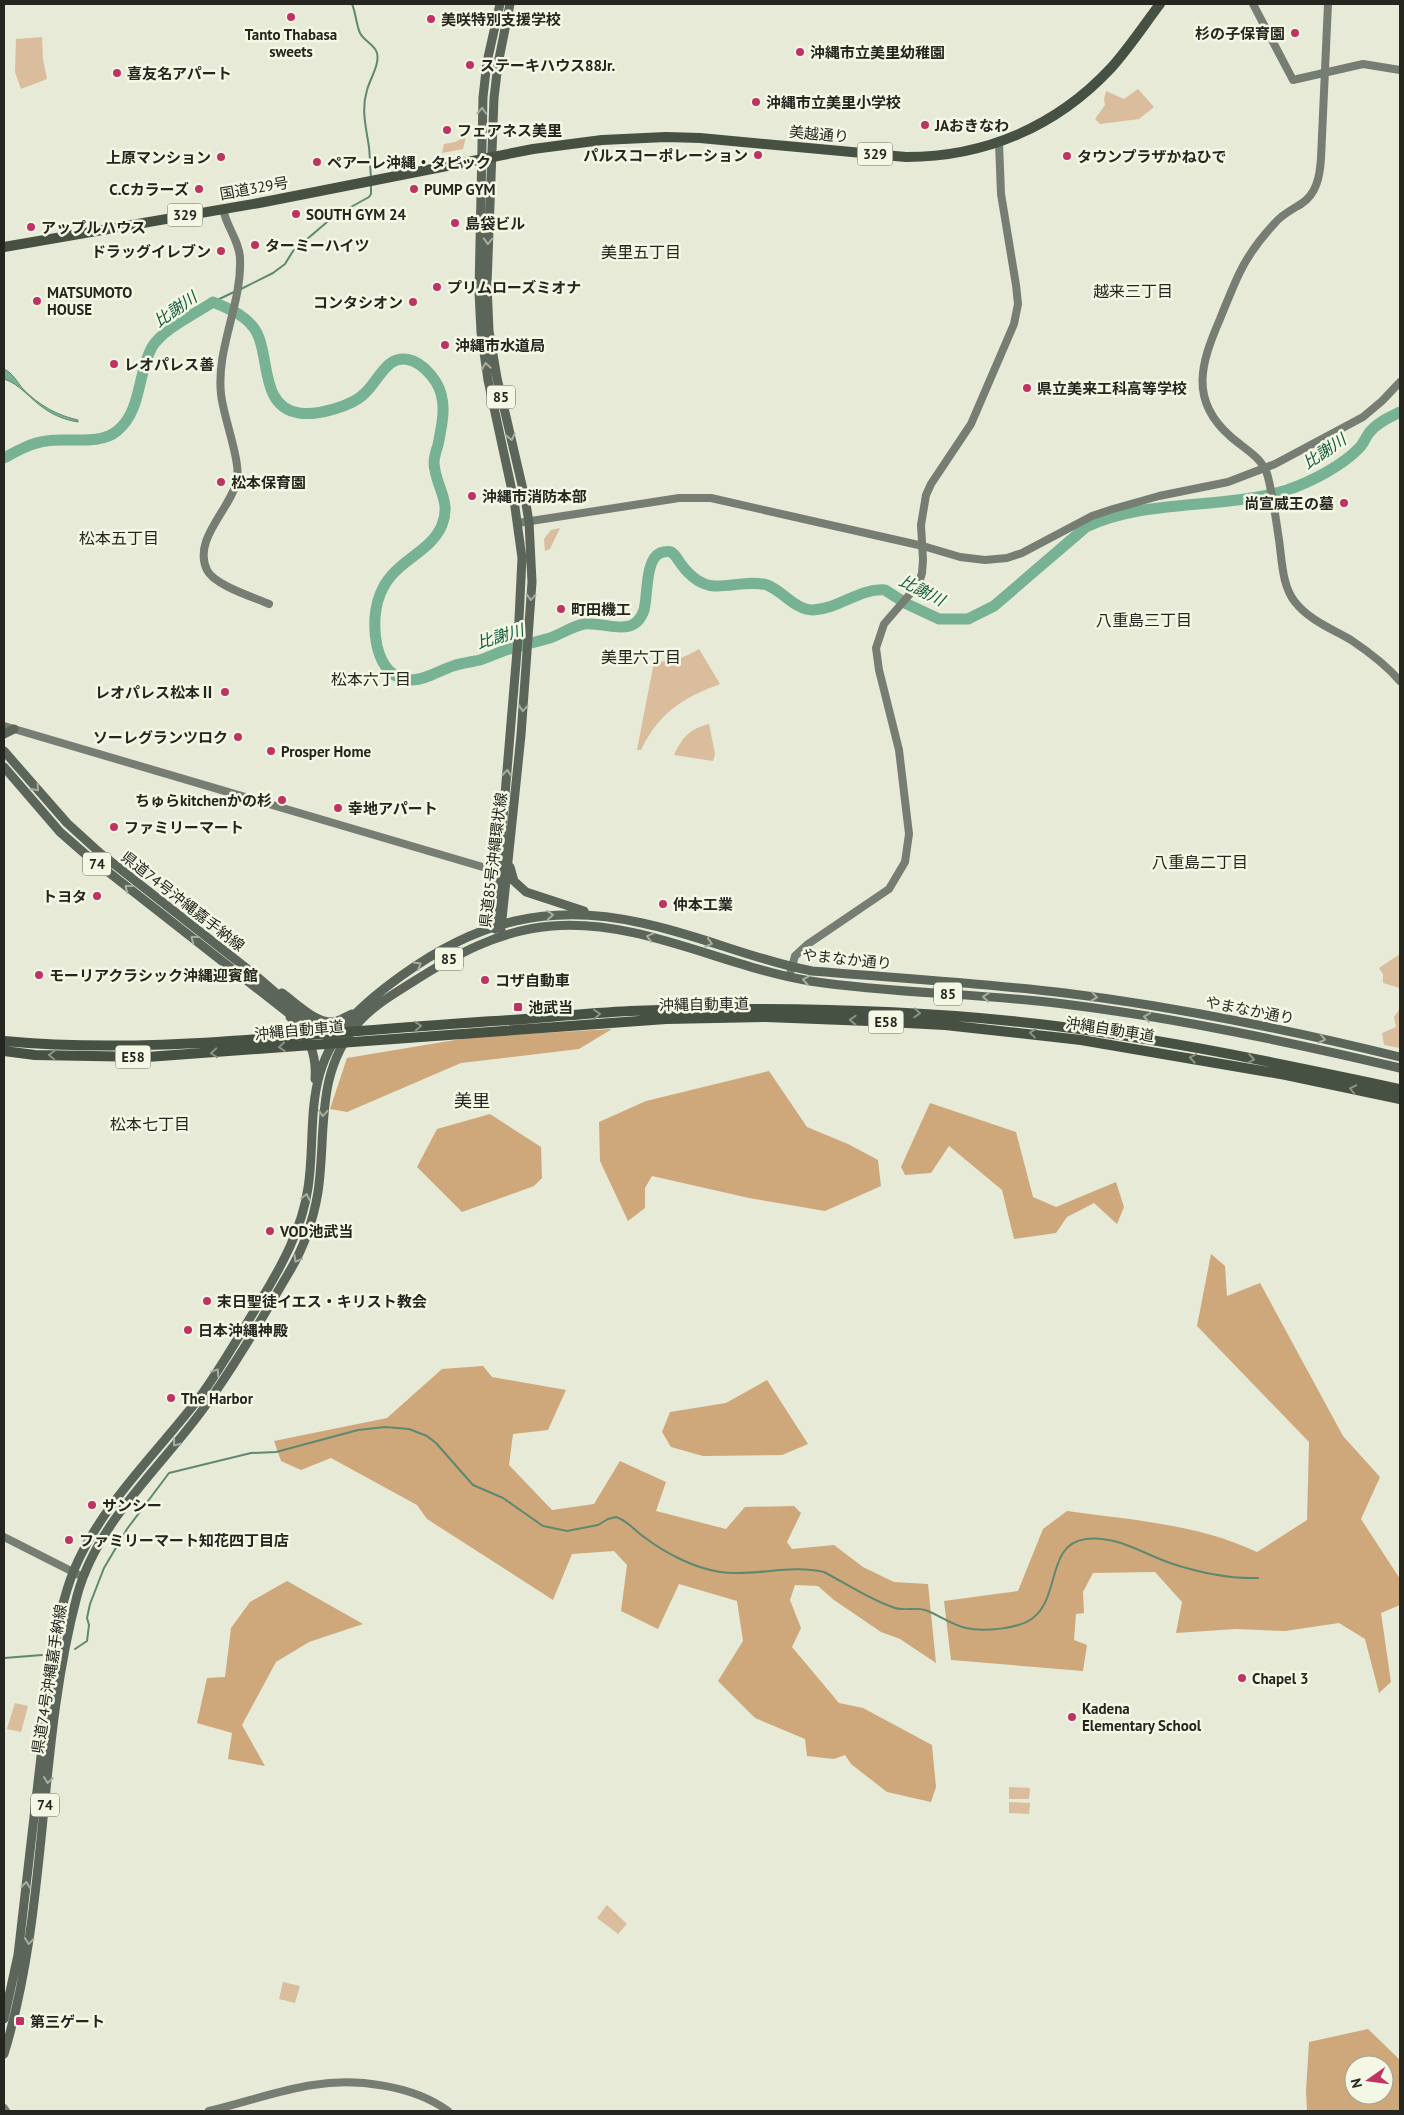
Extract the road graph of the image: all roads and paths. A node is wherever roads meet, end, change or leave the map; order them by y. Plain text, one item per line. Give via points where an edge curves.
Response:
1 (500, 4) edge
2 (510, 4) edge
3 (1160, 4) edge
4 (1253, 4) edge
5 (1328, 4) edge
6 (1400, 70) edge
7 (1325, 72) junction
8 (1000, 143) junction
9 (492, 158) junction
10 (480, 160) junction
11 (223, 209) junction
12 (4, 247) edge
13 (1400, 382) edge
14 (1265, 468) junction
15 (529, 522) junction
16 (518, 523) junction
17 (923, 546) junction
18 (269, 604) dead end
19 (1400, 681) edge
20 (4, 726) edge
21 (14, 729) junction
22 (4, 734) edge
23 (4, 751) edge
24 (4, 767) edge
25 (509, 862) junction
26 (500, 868) junction
27 (589, 914) junction
28 (498, 925) junction
29 (499, 936) junction
30 (792, 967) junction
31 (256, 975) junction
32 (789, 977) junction
33 (1064, 993) junction
34 (1062, 1003) junction
35 (287, 1012) junction
36 (354, 1014) junction
37 (367, 1035) junction
38 (4, 1041) edge
39 (262, 1044) junction
40 (332, 1044) junction
41 (341, 1049) junction
42 (4, 1052) edge
43 (1400, 1057) edge
44 (1400, 1068) edge
45 (316, 1089) junction
46 (1400, 1089) edge
47 (1400, 1100) edge
48 (4, 1537) edge
49 (73, 1572) junction
50 (83, 1577) junction
51 (4, 2019) edge
52 (4, 2054) edge
53 (209, 2111) edge
54 (448, 2111) edge

10 -> 1 main road, 県道85号沖縄環状線 / 85 via 487,62
2 - 9 main road, 県道85号沖縄環状線 / 85 via 494,98
3 - 8 highway, 美越通り / 329 via 1112,67 1087,90 1056,113
4 - 7 street via 1294,80
5 - 7 street
6 - 7 street via 1364,64
7 - 14 street via 1321,158 1315,189 1303,203 1274,224 1244,265 1203,366 1202,387 1211,414
8 - 9 highway, 美越通り / 329 via 954,154 906,157 666,137 602,140
8 - 17 street via 1001,194 1018,304 1014,324 971,424 926,495 921,525
9 - 10 highway, 美越通り / 329
9 -> 15 main road, 県道85号沖縄環状線 / 85 via 487,284 489,331
10 - 11 highway, 国道329号 / 329
16 -> 10 main road, 県道85号沖縄環状線 / 85 via 481,332
11 - 12 highway, 国道329号 / 329
11 - 18 street via 240,256 240,276 221,374 221,394 238,478 203,548 203,559 214,579
13 - 14 street via 1363,417
14 - 17 street via 1228,482 1159,496 1092,516 1007,558 960,557
14 - 19 street via 1291,597 1308,615 1366,650
15 - 16 street
15 - 17 street via 679,498 706,497
15 -> 25 main road, 県道85号沖縄環状線 / 85 via 532,566 529,635
26 -> 16 main road, 県道85号沖縄環状線 / 85 via 522,566
17 - 30 street via 919,583 884,624 876,648 901,759 909,834 905,862 888,889 808,944 796,956
20 - 21 street
21 - 22 main road
21 - 26 street via 436,854 493,870
23 -> 31 main road, 県道74号沖縄嘉手納線 / 74 via 67,823 100,854
35 -> 24 main road, 県道74号沖縄嘉手納線 / 74 via 84,853 60,832
25 - 27 main road via 514,881 526,892
25 - 28 main road, 県道85号沖縄環状線 / 85
26 - 28 main road, 県道85号沖縄環状線 / 85
28 -> 27 main road, やまなか通り / 85 via 547,915
27 -> 30 main road, やまなか通り / 85 via 643,923
28 - 29 main road, 県道85号沖縄環状線
36 -> 28 main road, やまなか通り / 85 via 410,970 462,939
32 -> 29 main road, やまなか通り / 85 via 748,968 654,938 598,926 548,926
29 - 41 main road, やまなか通り / 85 via 443,962 384,1000 359,1022
30 - 32 street
30 - 33 main road, やまなか通り / 85
31 - 36 main road via 320,1019 332,1022
31 - 40 main road, 県道74号沖縄嘉手納線 / 74
34 -> 32 main road, やまなか通り / 85 via 867,987
33 - 34 main road
33 -> 43 main road, やまなか通り / 85 via 1181,1011
44 -> 34 main road, やまなか通り / 85 via 1290,1042
35 - 40 main road, 県道74号沖縄嘉手納線 / 74
35 - 45 main road via 311,1046
36 - 40 main road, やまなか通り / 85
37 - 39 highway, 沖縄自動車道 / E58
37 -> 46 highway, 沖縄自動車道 / E58 via 629,1012 766,1009 945,1015 1065,1027 1162,1042
47 -> 37 highway, 沖縄自動車道 / E58 via 1160,1052 1011,1030 945,1025 766,1018 675,1019
38 - 39 highway, 沖縄自動車道 / E58 via 147,1046
39 -> 42 highway, 沖縄自動車道 / E58 via 147,1057
40 - 41 main road, 県道74号沖縄嘉手納線 / 74
40 - 45 main road, 県道74号沖縄嘉手納線 / 74
41 -> 50 main road, 県道74号沖縄嘉手納線 / 74 via 331,1070 324,1098 318,1188 312,1222 300,1254 238,1358 205,1407 121,1511
49 -> 45 main road, 県道74号沖縄嘉手納線 / 74 via 113,1504 201,1395 289,1250 301,1219 308,1187
48 - 49 street
49 - 50 street
51 -> 49 main road, 県道74号沖縄嘉手納線 / 74 via 18,1955 54,1653
50 -> 52 main road, 県道74号沖縄嘉手納線 / 74 via 65,1648 55,1713 28,1954
53 - 54 street via 312,2085 337,2082 419,2094

